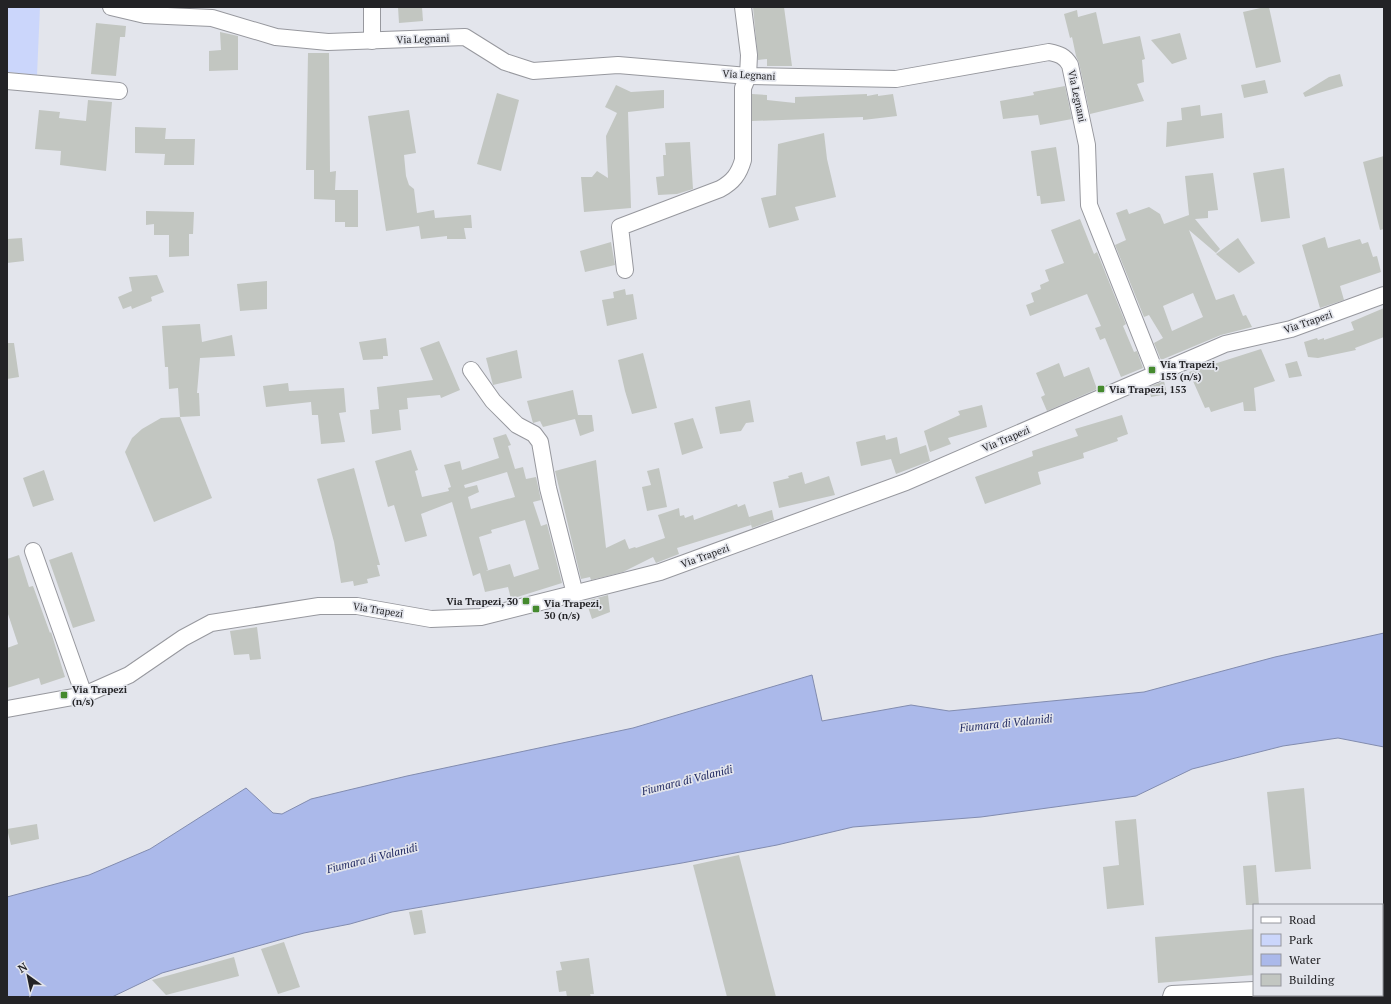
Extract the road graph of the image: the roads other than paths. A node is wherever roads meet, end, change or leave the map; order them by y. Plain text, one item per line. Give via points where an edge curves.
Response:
1 (110, 7) edge
2 (372, 7) edge
3 (743, 7) edge
4 (372, 41) junction
5 (748, 76) junction
6 (7, 81) edge
7 (119, 91) dead end
8 (625, 270) dead end
9 (1384, 294) edge
10 (471, 370) dead end
11 (1156, 374) junction
12 (33, 551) dead end
13 (575, 594) junction
14 (84, 695) junction
15 (7, 709) edge
16 (1253, 990) edge
17 (1171, 997) edge

1 - 4 street, Via Legnani via 145,15 212,18 276,37 328,42
2 - 4 street
3 - 5 street via 749,55
4 - 5 street, Via Legnani via 465,37 504,62 534,72 618,66
5 - 8 street via 743,88 743,160 740,171 731,182 720,189 620,227
5 - 11 street, Via Legnani via 896,79 1049,52 1066,58 1070,65 1087,145 1089,205
6 - 7 street
9 - 11 street, Via Trapezi via 1291,330 1225,344
10 - 13 street via 493,401 517,425 534,434 540,442 548,488
11 - 13 street, Via Trapezi via 906,482 660,572
12 - 14 street
13 - 14 street, Via Trapezi via 481,617 431,620 357,606 319,606 211,623 183,638 129,675
14 - 15 street, Via Trapezi
16 - 17 street via 1172,994

